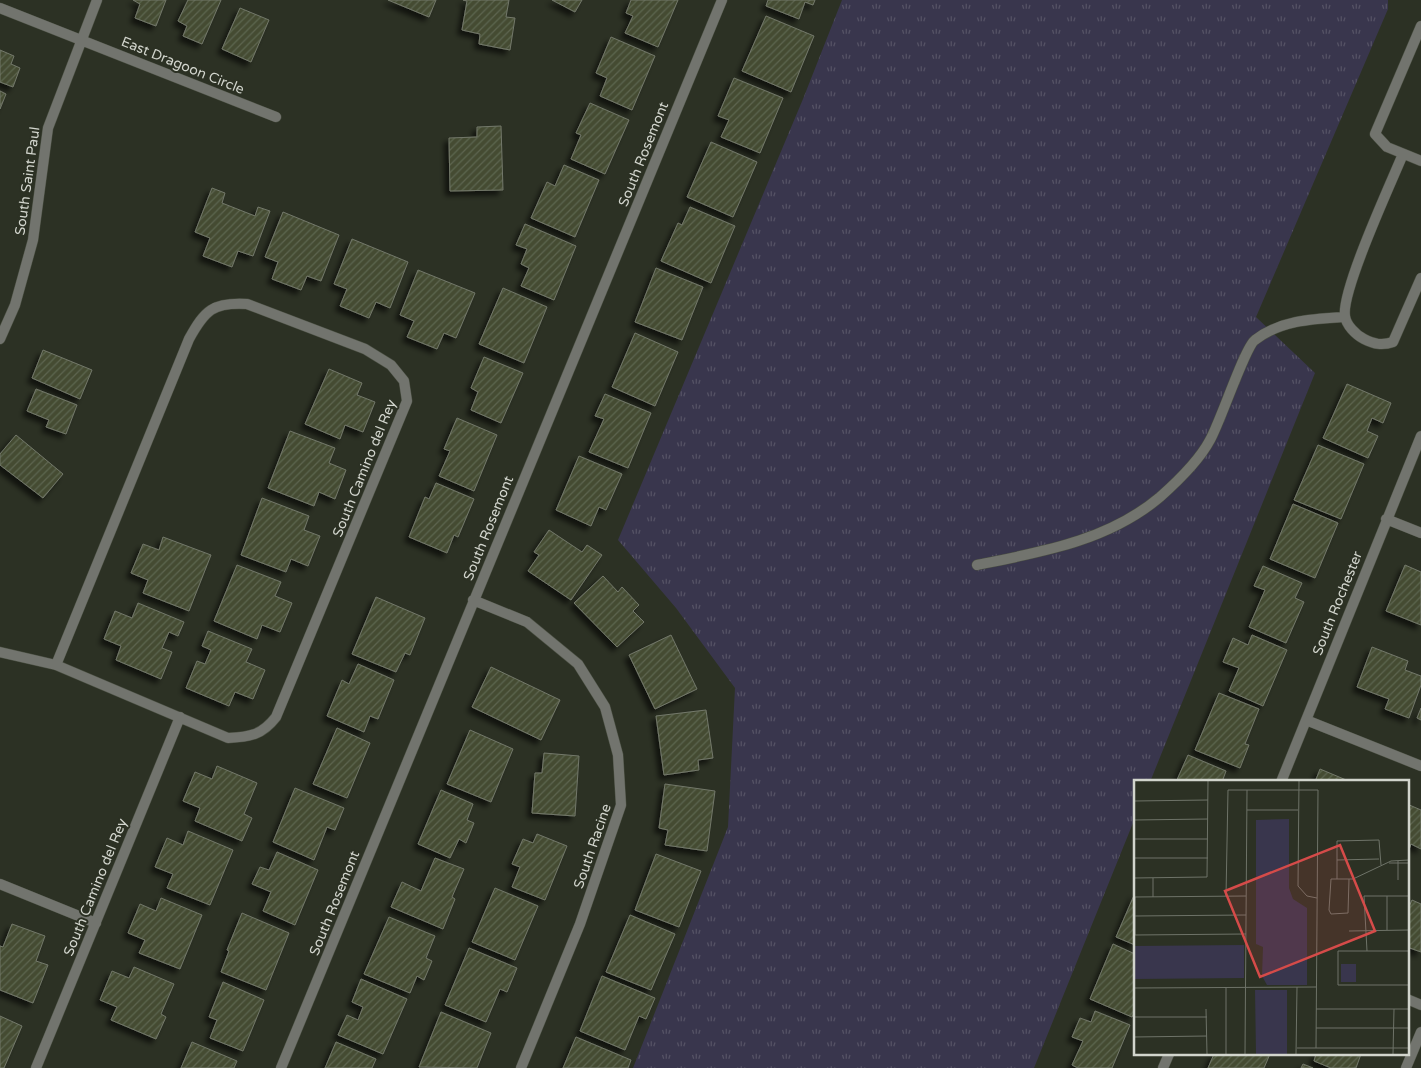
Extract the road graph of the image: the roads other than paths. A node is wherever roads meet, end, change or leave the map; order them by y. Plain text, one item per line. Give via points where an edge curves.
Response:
1 (97, 0) edge
2 (722, 0) edge
3 (0, 8) edge
4 (1421, 26) edge
5 (81, 39) junction
6 (276, 117) dead end
7 (1403, 154) junction
8 (1421, 162) edge
9 (1421, 278) edge
10 (1345, 317) junction
11 (0, 340) edge
12 (1421, 436) edge
13 (1386, 519) junction
14 (1421, 533) edge
15 (977, 565) dead end
16 (473, 600) junction
17 (0, 652) edge
18 (56, 665) junction
19 (180, 717) junction
20 (1306, 720) junction
21 (1421, 766) edge
22 (1282, 780) edge
23 (0, 884) edge
24 (96, 922) junction
25 (1408, 999) edge
26 (1421, 1005) edge
27 (1421, 1032) edge
28 (1168, 1056) edge
29 (36, 1068) edge
30 (281, 1068) edge
31 (521, 1068) edge
32 (1163, 1068) edge
33 (1406, 1068) edge

1 - 5 street, South Saint Paul
2 - 16 street, South Rosemont
3 - 5 street, East Dragoon Circle
4 - 7 street via 1375,134 1388,147
5 - 6 street, East Dragoon Circle
5 - 11 street, South Saint Paul via 48,128 33,240 15,305
7 - 8 street
7 - 10 street via 1362,254 1346,301
9 - 10 street via 1393,342 1375,344 1362,338
10 - 15 street via 1278,325 1252,341 1210,441 1160,497 1126,522 1048,550
12 - 13 street, South Rochester
13 - 14 street
13 - 20 street, South Rochester
16 - 30 street, South Rosemont
16 - 31 street, South Racine via 528,622 578,664 605,707 618,755 622,805 580,924
17 - 18 street, South Camino del Rey
18 - 19 street, South Camino del Rey
18 - 19 street, South Camino del Rey via 186,348 200,319 210,308 227,303 247,304 365,349 391,365 404,381 407,401 276,717 266,730 246,737 228,738
19 - 24 street, South Camino del Rey
20 - 21 street
20 - 22 street, South Rochester
23 - 24 street
24 - 29 street, South Camino del Rey
25 - 26 street
27 - 33 street
28 - 32 street

